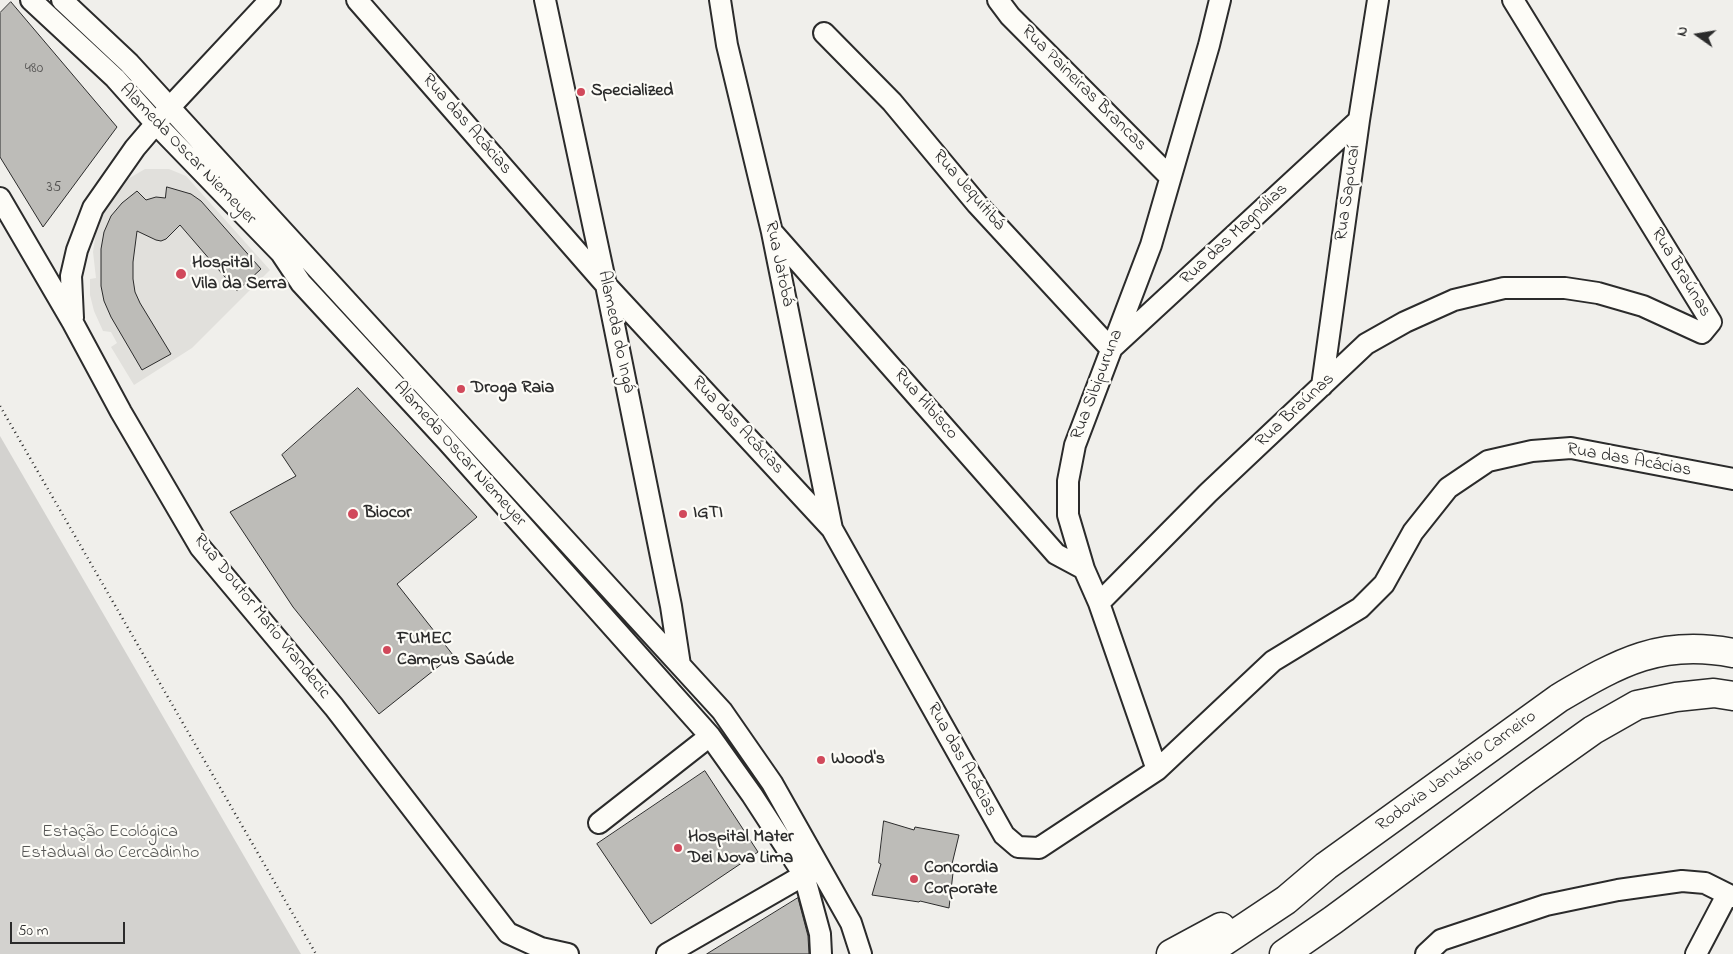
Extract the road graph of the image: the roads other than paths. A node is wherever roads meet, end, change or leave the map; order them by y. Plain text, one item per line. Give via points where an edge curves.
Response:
1 (31, 0) edge
2 (62, 0) edge
3 (270, 0) edge
4 (357, 0) edge
5 (545, 0) edge
6 (720, 0) edge
7 (998, 0) edge
8 (1220, 0) edge
9 (1378, 0) edge
10 (1513, 0) edge
11 (824, 33) dead end
12 (170, 107) junction
13 (1359, 120) junction
14 (156, 124) junction
15 (1170, 177) junction
16 (0, 198) edge
17 (772, 232) junction
18 (606, 285) junction
19 (367, 321) junction
20 (73, 322) junction
21 (348, 333) junction
22 (1112, 350) junction
23 (1322, 386) junction
24 (1733, 479) edge
25 (832, 529) junction
26 (1084, 569) junction
27 (1100, 603) junction
28 (1733, 653) edge
29 (680, 665) junction
30 (1733, 696) edge
31 (710, 736) junction
32 (1157, 770) junction
33 (599, 823) dead end
34 (1416, 858) junction
35 (1326, 866) junction
36 (804, 875) junction
37 (1730, 896) edge
38 (568, 954) edge
39 (667, 954) edge
40 (821, 954) edge
41 (861, 954) edge
42 (1171, 954) edge
43 (1204, 954) edge
44 (1284, 954) edge
45 (1312, 954) edge
46 (1426, 954) edge
47 (1696, 954) edge

1 - 14 street, Alameda Oscar Niemeyer via 114,78
2 - 12 street, Alameda Oscar Niemeyer
3 - 12 street
4 - 18 street, Rua das Acácias
5 - 18 street, Alameda do Ingá
6 - 17 street, Rua Jatobá via 727,45
7 - 15 street, Rua Paineiras Brancas via 1010,16
8 - 15 street, Rua Sibipuruna via 1210,45
9 - 13 street, Rua Sapucaí
10 - 23 street, Rua Braúnas via 1711,322 1702,333 1643,306 1598,293 1565,288 1504,288 1454,300 1405,322 1366,344
11 - 22 street, Rua Jequitibá via 892,102 977,204
12 - 14 street
12 - 19 street, Alameda Oscar Niemeyer
13 - 22 street, Rua das Magnólias
13 - 23 street, Rua Sapucaí
14 - 20 street via 93,208 70,276
14 - 21 street, Alameda Oscar Niemeyer via 281,253 301,283
15 - 22 street, Rua Sibipuruna via 1151,245
16 - 20 street, Rua Doutor Mario Vrandecic
17 - 25 street, Rua Jatobá
17 - 26 street, Rua Hibisco via 1056,554
18 - 25 street, Rua das Acácias
18 - 29 street, Alameda do Ingá via 672,606
19 - 21 street
19 - 29 street, Alameda Oscar Niemeyer
20 - 38 street, Rua Doutor Mario Vrandecic via 200,547 334,707 508,933 541,948
21 - 31 street, Alameda Oscar Niemeyer
22 - 26 street, Rua Sibipuruna via 1075,445 1068,481 1068,515
23 - 27 street, Rua Braúnas via 1208,493
24 - 32 street, Rua das Acácias via 1571,448 1532,451 1488,461 1448,488 1413,532 1384,584 1360,608 1273,661
25 - 32 street, Rua das Acácias via 1004,835 1018,847 1039,848
26 - 27 street, Rua Sibipuruna
27 - 32 street, Rua Sibipuruna
28 - 35 highway, Rodovia Januário Carneiro via 1689,648 1660,651 1627,661 1590,679
29 - 41 street, Alameda Oscar Niemeyer via 722,711 772,783 851,923
30 - 34 highway via 1714,693 1637,705 1593,730
31 - 33 street
31 - 36 street, Alameda Oscar Niemeyer
34 - 44 highway
34 - 45 highway via 1368,906
35 - 42 highway
35 - 43 highway, Rodovia Januário Carneiro via 1286,900
36 - 39 street
36 - 40 street, Alameda Oscar Niemeyer via 820,934
37 - 46 street via 1705,883 1682,881 1618,890 1537,908 1441,940
37 - 47 street

